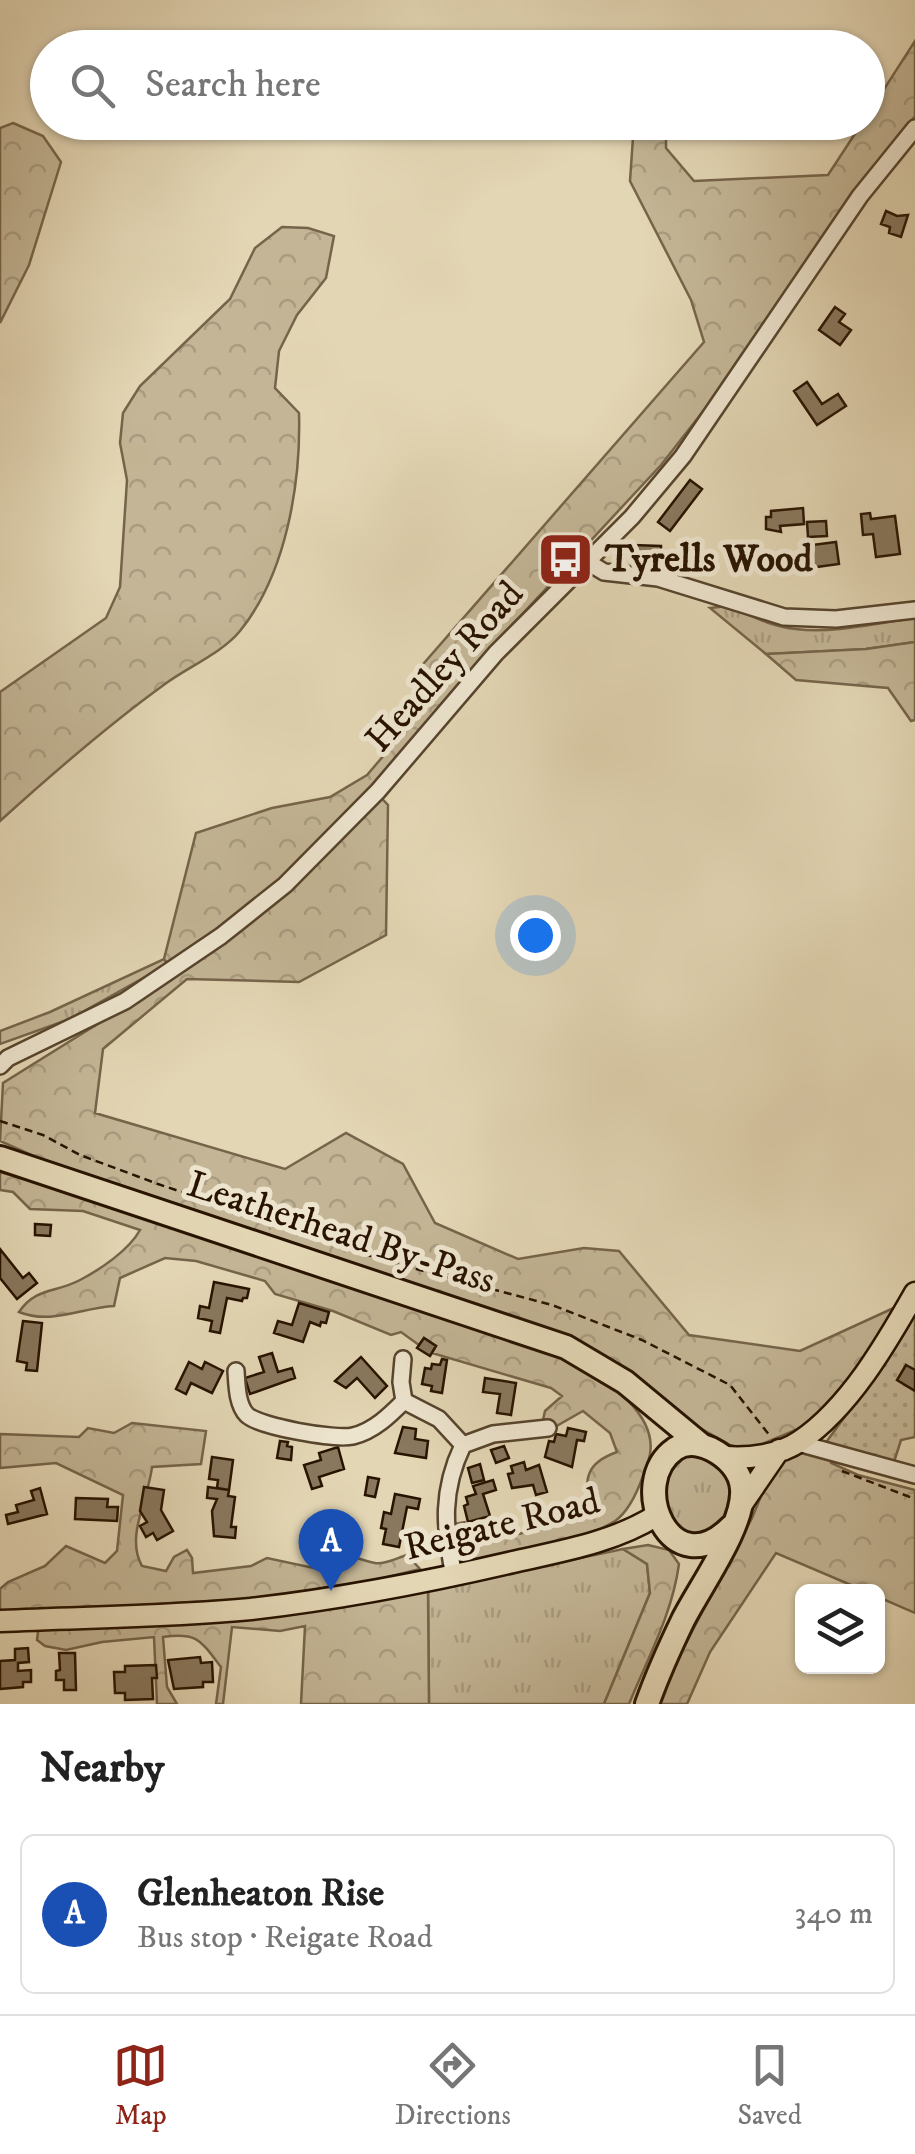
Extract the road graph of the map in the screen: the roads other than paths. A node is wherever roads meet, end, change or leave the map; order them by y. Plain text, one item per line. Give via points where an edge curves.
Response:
1 (915, 128) edge
2 (586, 561) junction
3 (915, 610) edge
4 (2, 1061) edge
5 (0, 1158) edge
6 (915, 1293) edge
7 (403, 1360) dead end
8 (236, 1370) dead end
9 (404, 1400) junction
10 (646, 1401) junction
11 (548, 1428) dead end
12 (526, 1430) junction
13 (464, 1444) junction
14 (700, 1444) junction
15 (788, 1446) junction
16 (528, 1450) dead end
17 (725, 1457) junction
18 (663, 1462) junction
19 (915, 1475) edge
20 (657, 1514) junction
21 (736, 1517) junction
22 (690, 1546) junction
23 (454, 1576) junction
24 (685, 1617) junction
25 (0, 1621) edge
26 (646, 1704) edge

1 - 2 street, Headley Road via 860,196 683,456
2 - 3 street via 604,572 658,578 804,620
2 - 4 street, Headley Road via 285,885 125,1001
5 - 10 highway, Leatherhead By-Pass via 566,1346
6 - 15 main road via 874,1364 820,1424
7 - 9 street
8 - 9 street via 235,1412 342,1437 367,1430
9 - 13 street
10 - 14 highway, Leatherhead By-Pass
10 - 18 highway via 664,1444
11 - 12 street
12 - 13 street
12 - 16 street
13 - 23 street via 446,1496
14 - 17 highway
14 - 18 highway via 685,1444
15 - 17 main road
15 - 19 street
15 - 21 main road
17 - 21 highway via 742,1489
18 - 20 highway via 656,1478
20 - 22 highway via 678,1542
20 - 23 main road, Reigate Road via 620,1534
21 - 22 highway via 709,1546
21 - 24 highway
22 - 24 highway via 694,1562
23 - 25 main road, Reigate Road via 252,1608
24 - 26 highway

